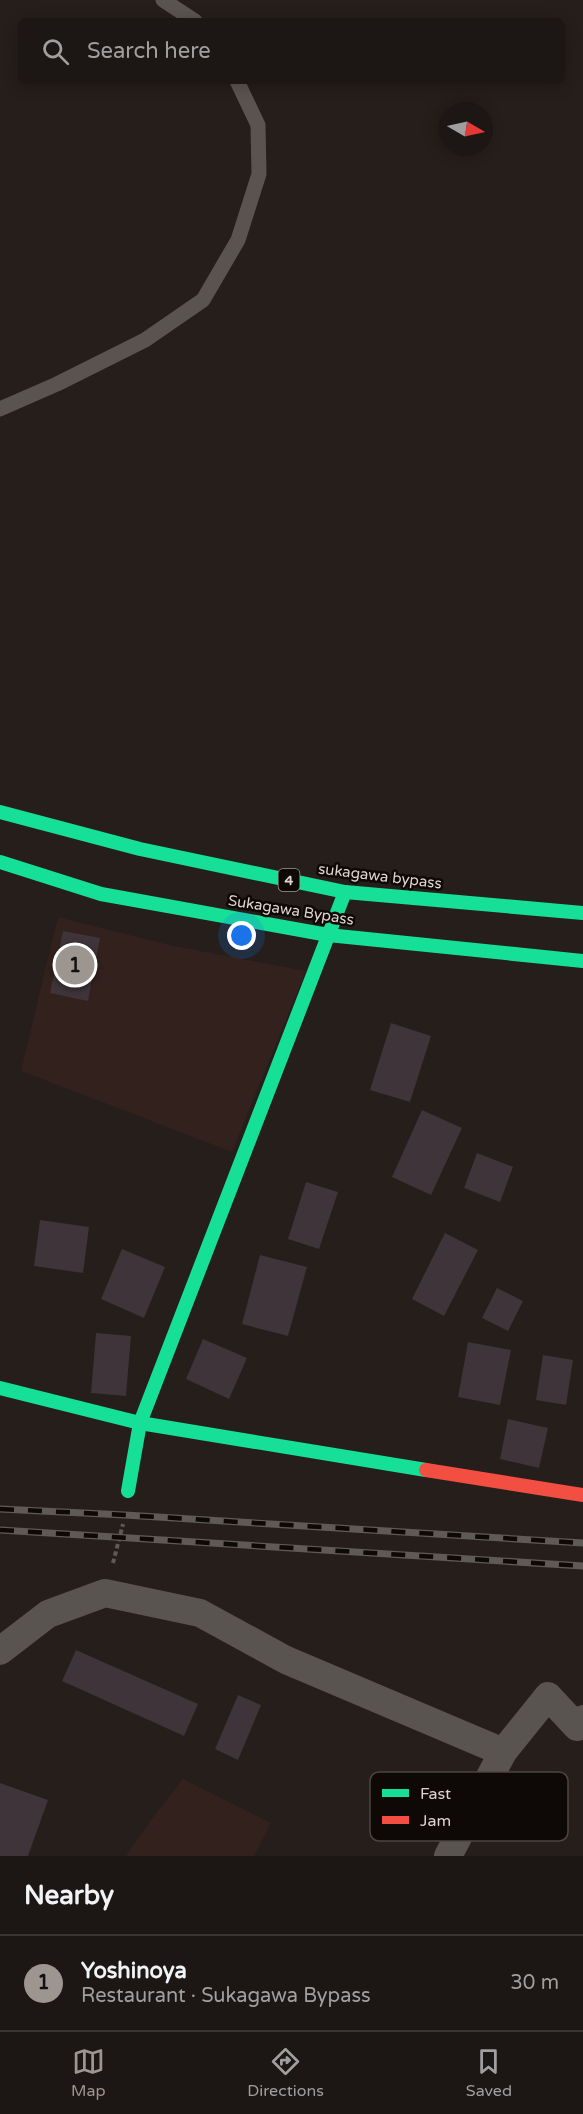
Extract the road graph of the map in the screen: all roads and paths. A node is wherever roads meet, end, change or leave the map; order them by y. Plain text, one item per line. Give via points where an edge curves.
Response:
1 (163, 0) edge
2 (190, 18) edge
3 (238, 84) edge
4 (0, 409) edge
5 (0, 812) edge
6 (0, 862) edge
7 (345, 892) junction
8 (583, 913) edge
9 (328, 935) junction
10 (583, 961) edge
11 (0, 1388) edge
12 (140, 1423) junction
13 (128, 1491) joint
14 (583, 1495) edge
15 (105, 1593) junction
16 (0, 1651) edge
17 (581, 1726) edge
18 (503, 1752) junction
19 (492, 1772) edge
20 (456, 1841) edge
21 (448, 1856) edge

1 - 2 lane
3 - 4 lane via 258,125 259,174 238,240 203,300 145,340
5 - 7 main road, sukagawa bypass / 4 via 140,849
6 - 9 main road, Sukagawa Bypass via 101,894
7 - 8 main road, sukagawa bypass / 4
7 - 9 main road
9 - 10 main road, Sukagawa Bypass
9 - 12 main road
11 - 12 main road
12 - 13 main road
12 - 14 main road
13 - 15 path via 121,1536
15 - 16 street via 48,1614
15 - 18 street via 201,1613 286,1659
17 - 18 street via 548,1696
18 - 19 street
20 - 21 street

